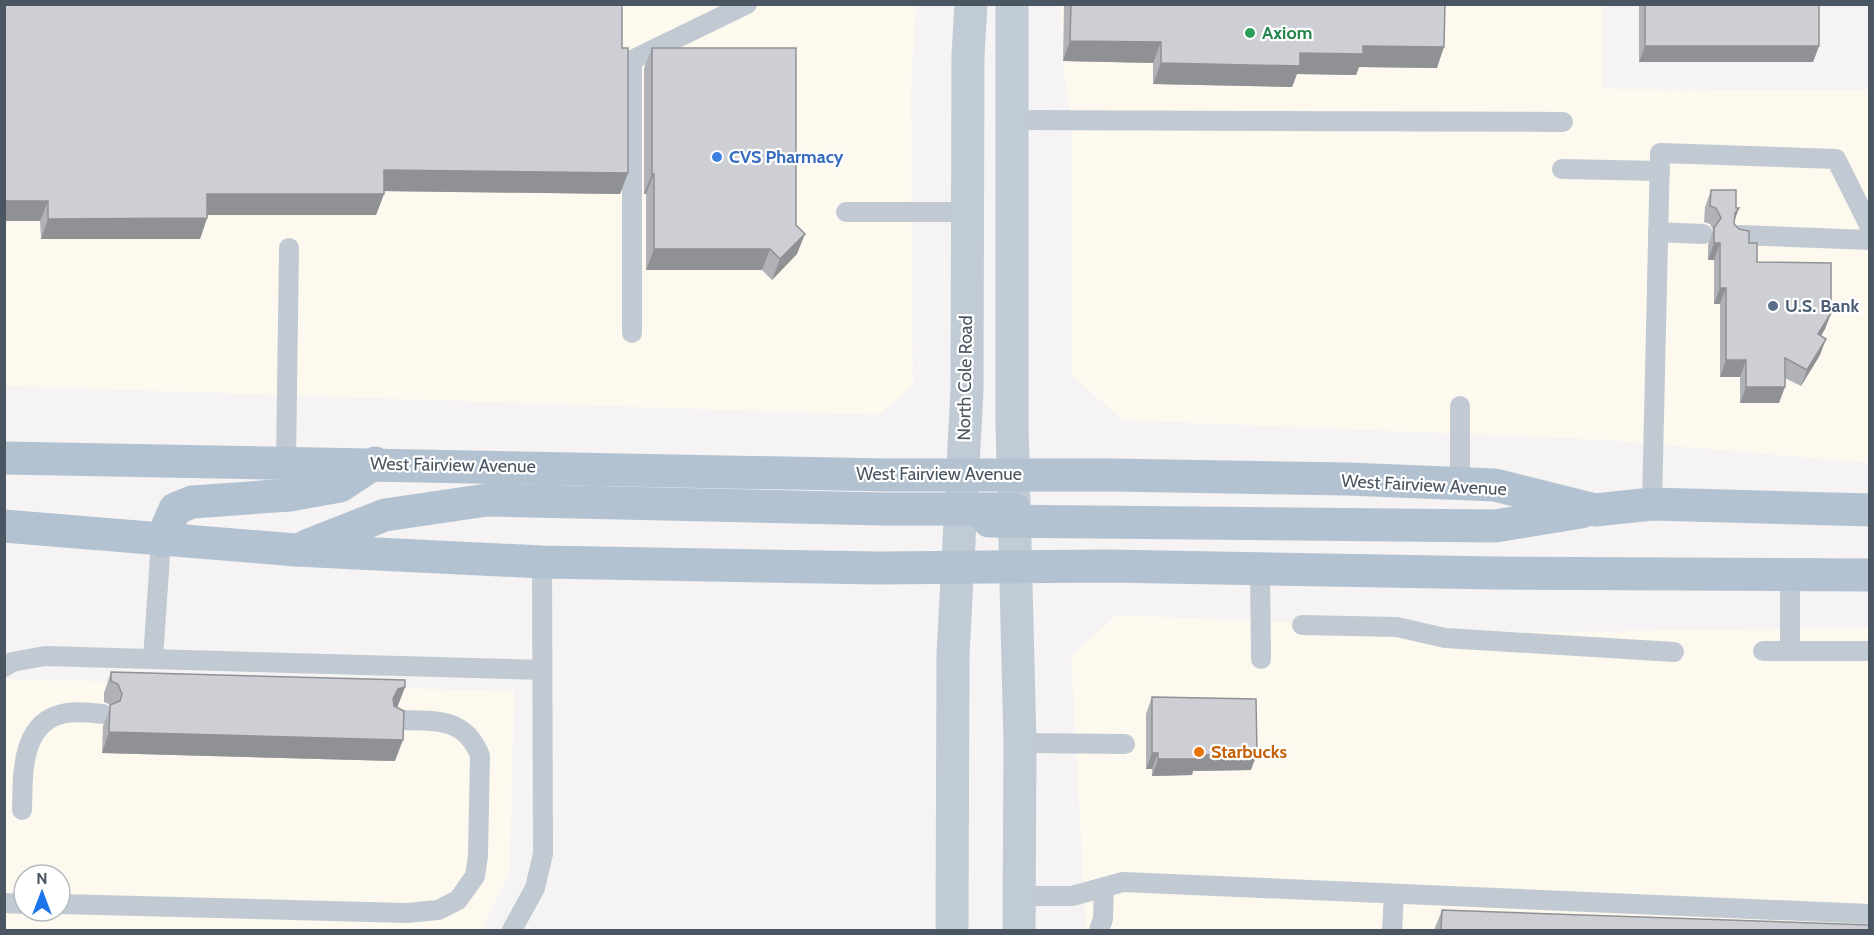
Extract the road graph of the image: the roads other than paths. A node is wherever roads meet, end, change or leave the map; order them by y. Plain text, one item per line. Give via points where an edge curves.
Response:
1 (747, 4) edge
2 (971, 4) edge
3 (1012, 4) edge
4 (1010, 120) junction
5 (1563, 122) dead end
6 (1562, 170) dead end
7 (1660, 171) junction
8 (1864, 205) edge
9 (846, 212) dead end
10 (968, 212) junction
11 (1869, 227) edge
12 (1658, 232) junction
13 (1703, 234) dead end
14 (1738, 235) edge
15 (1869, 240) edge
16 (289, 248) dead end
17 (632, 333) dead end
18 (1460, 406) dead end
19 (4, 458) edge
20 (286, 462) junction
21 (375, 463) junction
22 (1013, 474) junction
23 (963, 475) junction
24 (1460, 483) junction
25 (1653, 504) junction
26 (1595, 510) junction
27 (1869, 510) edge
28 (961, 514) junction
29 (1014, 515) junction
30 (4, 526) edge
31 (161, 540) junction
32 (296, 550) junction
33 (542, 562) junction
34 (958, 567) junction
35 (1015, 567) junction
36 (1260, 569) junction
37 (1869, 574) edge
38 (1790, 576) junction
39 (1302, 625) dead end
40 (1763, 651) dead end
41 (1790, 651) junction
42 (1869, 651) edge
43 (1674, 652) dead end
44 (153, 659) junction
45 (1261, 659) dead end
46 (4, 668) edge
47 (542, 670) junction
48 (103, 714) dead end
49 (397, 720) edge
50 (1020, 743) junction
51 (1125, 744) dead end
52 (22, 810) dead end
53 (1104, 887) junction
54 (1394, 894) junction
55 (1019, 896) junction
56 (72, 904) edge
57 (1869, 914) edge
58 (513, 930) edge
59 (952, 930) edge
60 (1018, 930) edge
61 (1099, 930) edge
62 (1392, 930) edge

1 - 17 lane via 632,60
2 - 10 main road, North Cole Road
3 - 4 main road
4 - 5 lane
4 - 22 main road
6 - 7 lane
7 - 8 lane via 1660,153 1836,159
7 - 12 lane
8 - 11 lane
9 - 10 lane
10 - 23 main road, North Cole Road
12 - 13 lane
12 - 25 lane
14 - 15 lane
16 - 20 lane
18 - 24 lane
19 - 20 main road, West Fairview Avenue
20 - 21 main road, West Fairview Avenue
21 - 23 main road, West Fairview Avenue
21 - 31 main road via 340,486 290,495 192,502 175,509
22 - 23 main road, West Fairview Avenue
22 - 24 main road, West Fairview Avenue
22 - 29 main road
23 - 28 main road, North Cole Road
24 - 26 main road, West Fairview Avenue via 1495,485
25 - 26 main road, West Fairview Avenue
25 - 27 main road, West Fairview Avenue
26 - 29 main road via 1495,526
28 - 29 main road
28 - 32 main road via 487,501 385,514
28 - 34 main road, North Cole Road
29 - 35 main road
30 - 31 main road
31 - 32 main road
31 - 44 lane
32 - 33 main road
33 - 34 main road
33 - 47 lane
34 - 35 main road
34 - 59 main road, North Cole Road via 953,655
35 - 36 main road
35 - 50 main road
36 - 38 main road
36 - 45 lane
37 - 38 main road
38 - 41 lane
39 - 43 lane via 1398,627 1445,638
40 - 41 lane
41 - 42 lane
44 - 46 lane via 45,656 12,662
44 - 47 lane
47 - 58 lane via 543,854 535,888
48 - 52 lane via 67,713 50,718 32,736 25,754
49 - 56 lane via 452,724 465,731 480,756 475,876 458,900 438,910 407,913
50 - 51 lane
50 - 55 main road
53 - 54 lane via 1123,882
53 - 55 lane via 1072,896
53 - 61 lane
54 - 57 lane
54 - 62 lane
55 - 60 main road

